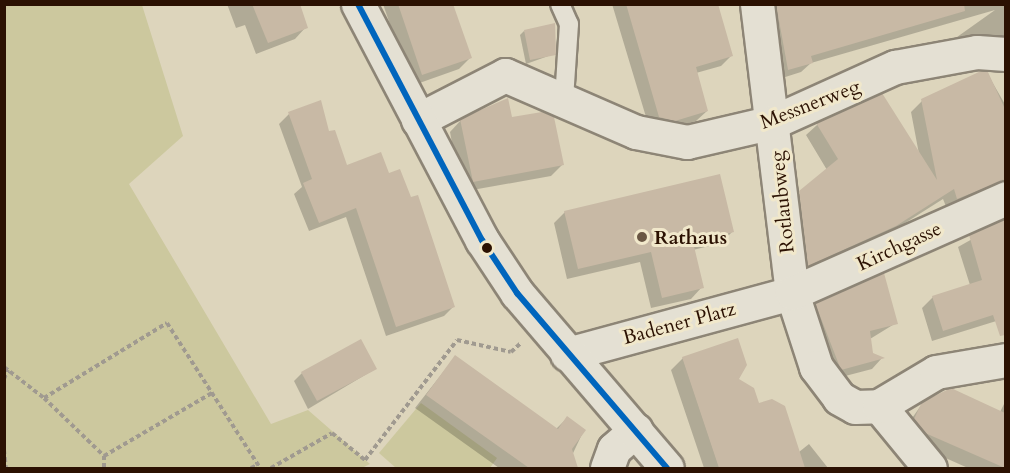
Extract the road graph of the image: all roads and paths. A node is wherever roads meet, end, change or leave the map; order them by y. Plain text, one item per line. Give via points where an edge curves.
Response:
1 (357, 4) edge
2 (560, 4) edge
3 (757, 4) edge
4 (1005, 54) edge
5 (564, 100) junction
6 (418, 120) junction
7 (773, 122) junction
8 (1005, 198) edge
9 (792, 293) junction
10 (541, 325) junction
11 (567, 354) junction
12 (1005, 360) edge
13 (6, 369) edge
14 (4, 379) edge
15 (212, 393) junction
16 (44, 398) junction
17 (879, 406) junction
18 (636, 430) junction
19 (4, 450) edge
20 (104, 456) junction
21 (259, 466) edge
22 (6, 468) edge
23 (104, 468) edge
24 (251, 468) edge
25 (272, 468) edge
26 (607, 468) edge
27 (668, 468) edge
28 (930, 468) edge

1 - 6 street
2 - 5 lane via 569,24
3 - 7 street, Rotlaubweg
4 - 7 street, Messnerweg via 977,52 895,68
5 - 6 street, Messnerweg via 505,75
5 - 7 street, Messnerweg via 636,132 687,142
6 - 10 street via 482,240
7 - 9 street, Rotlaubweg
8 - 9 street, Kirchgasse
9 - 11 street, Badener Platz
9 - 17 street, Rotlaubweg via 816,368 839,398 855,407
10 - 11 street
10 - 25 path via 511,352 457,340 364,460 332,433
11 - 18 street
12 - 17 street via 936,372
13 - 14 path
13 - 16 path
15 - 16 path via 167,323
15 - 20 path
15 - 21 path
16 - 20 path
17 - 28 street
18 - 26 street via 614,449
18 - 27 street
19 - 22 path
20 - 23 path
21 - 24 path

